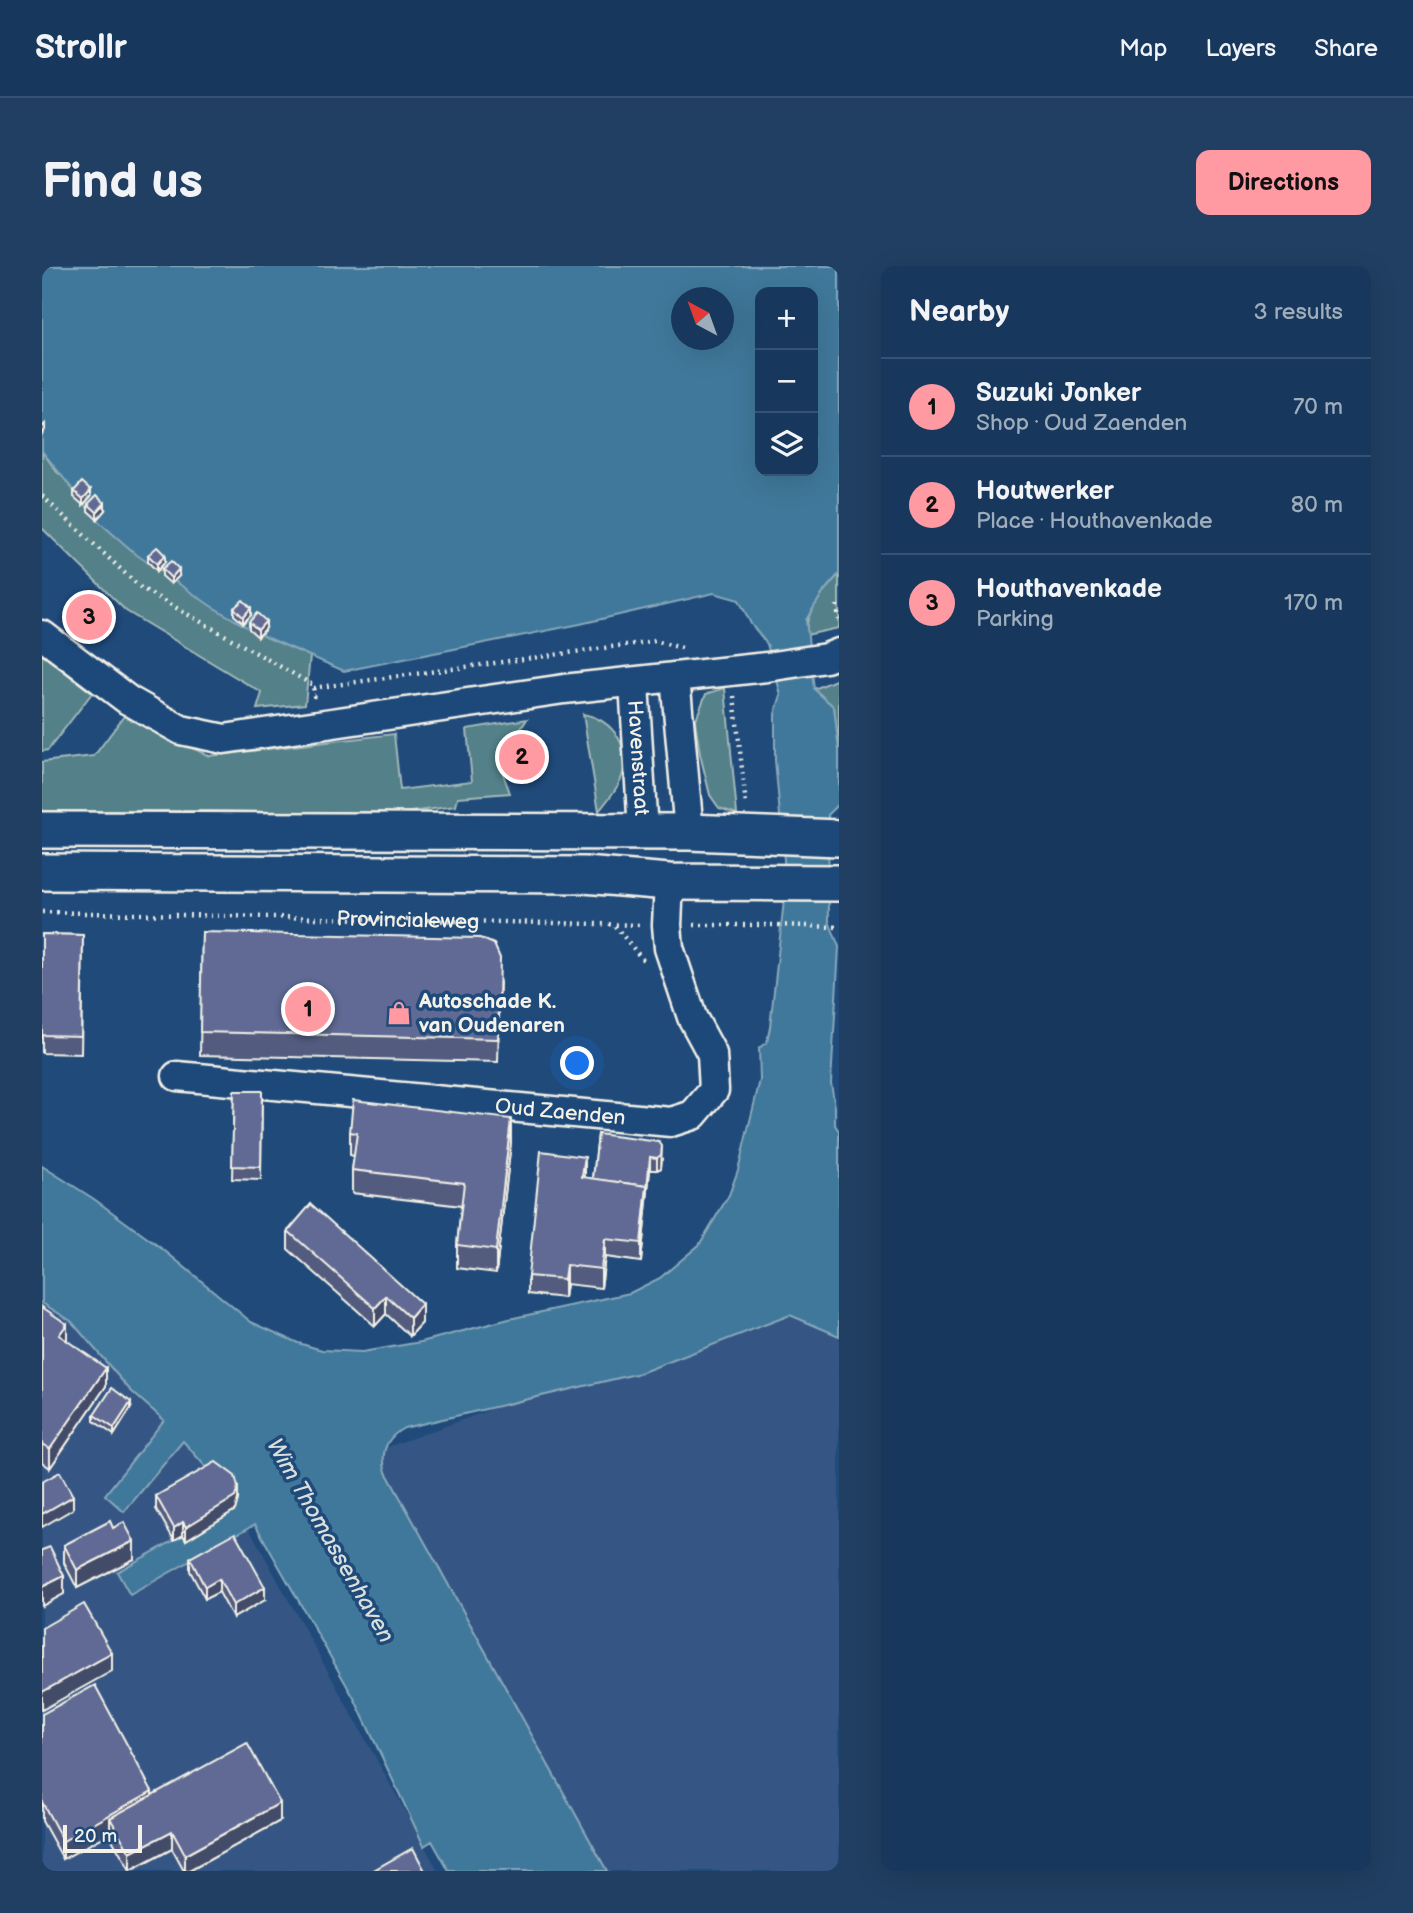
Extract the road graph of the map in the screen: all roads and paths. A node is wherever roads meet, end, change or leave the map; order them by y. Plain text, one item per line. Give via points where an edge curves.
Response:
1 (42, 496) edge
2 (837, 606) dead end
3 (839, 620) edge
4 (42, 635) edge
5 (691, 650) dead end
6 (832, 655) edge
7 (731, 671) junction
8 (675, 677) junction
9 (634, 683) junction
10 (313, 688) junction
11 (328, 694) dead end
12 (42, 830) edge
13 (688, 831) junction
14 (643, 832) junction
15 (755, 834) junction
16 (839, 838) edge
17 (42, 872) edge
18 (668, 882) junction
19 (759, 882) junction
20 (839, 883) edge
21 (42, 912) edge
22 (667, 925) junction
23 (753, 925) junction
24 (839, 928) edge
25 (177, 1076) dead end

1 - 10 path via 141,588
2 - 3 path
4 - 9 street via 128,700 181,730 224,738
5 - 10 path via 654,641
6 - 7 street, Havenstraat
7 - 8 street, Havenstraat
7 - 15 path
8 - 9 street, Havenstraat
8 - 13 street, Havenstraat
9 - 14 street, Havenstraat
10 - 11 path via 314,696
12 - 14 main road
13 - 14 main road
13 - 15 main road
13 - 18 main road
14 - 18 main road
15 - 16 main road
17 - 18 main road via 584,875
18 - 19 main road
18 - 22 street, Oud Zaenden
19 - 20 main road
19 - 23 path
21 - 22 path, Provincialeweg
22 - 23 path, Provincialeweg
22 - 25 street, Oud Zaenden via 669,948 692,1017 712,1054 714,1090 693,1115 671,1122
23 - 24 path, Provincialeweg

